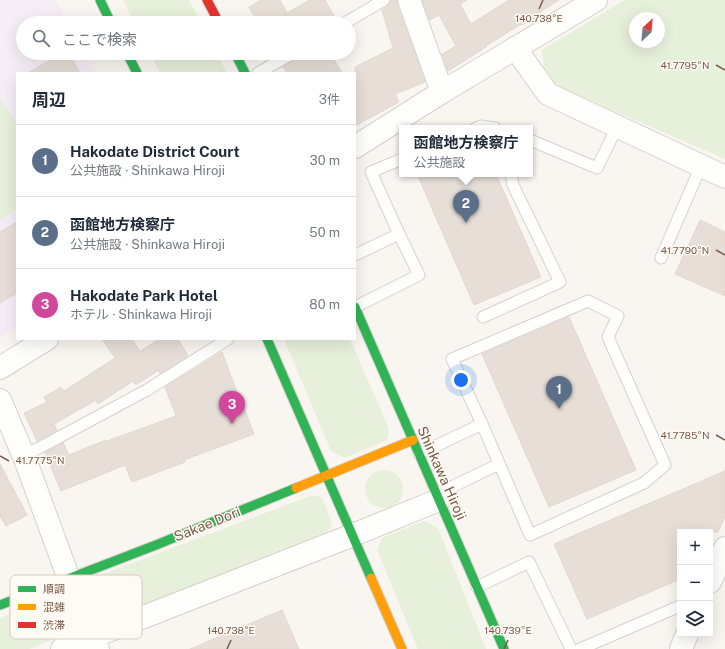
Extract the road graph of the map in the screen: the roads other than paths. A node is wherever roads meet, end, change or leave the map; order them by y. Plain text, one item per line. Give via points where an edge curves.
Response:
1 (100, 0) edge
2 (207, 0) edge
3 (384, 0) edge
4 (409, 0) edge
5 (596, 0) edge
6 (108, 16) edge
7 (215, 16) edge
8 (356, 17) edge
9 (515, 48) junction
10 (130, 60) edge
11 (238, 60) edge
12 (281, 60) edge
13 (136, 72) edge
14 (244, 72) edge
15 (260, 72) edge
16 (442, 92) junction
17 (617, 127) junction
18 (533, 141) edge
19 (356, 145) edge
20 (399, 160) edge
21 (701, 166) junction
22 (512, 177) edge
23 (725, 177) edge
24 (399, 234) junction
25 (356, 255) edge
26 (661, 258) dead end
27 (356, 307) edge
28 (356, 309) edge
29 (483, 317) dead end
30 (45, 340) edge
31 (226, 340) edge
32 (266, 340) edge
33 (0, 368) edge
34 (0, 400) edge
35 (482, 424) junction
36 (413, 440) junction
37 (419, 454) junction
38 (23, 455) junction
39 (499, 464) junction
40 (327, 476) junction
41 (438, 497) junction
42 (353, 535) junction
43 (725, 548) edge
44 (68, 575) edge
45 (79, 575) edge
46 (713, 575) edge
47 (477, 587) junction
48 (10, 601) edge
49 (0, 605) edge
50 (677, 607) edge
51 (142, 623) edge
52 (686, 637) edge
53 (105, 639) edge
54 (95, 643) edge
55 (62, 649) edge
56 (402, 649) edge
57 (504, 649) edge
58 (571, 649) edge
59 (580, 649) edge
60 (681, 649) edge

1 - 6 street
2 - 7 street
3 - 8 lane
4 - 16 street
5 - 9 street
9 - 16 street
9 - 17 street via 548,94
10 - 13 street
11 - 14 street
12 - 15 lane
16 - 19 street
17 - 18 lane via 597,168
17 - 21 street
20 - 24 lane via 371,172
21 - 23 street
21 - 26 lane
22 - 29 lane via 513,185 560,282
24 - 25 lane
24 - 27 lane via 419,276
28 - 36 street, Shinkawa Hiroji
30 - 33 street
31 - 38 lane via 147,390
32 - 40 street
34 - 38 street
35 - 37 lane
35 - 39 lane
35 - 39 lane via 452,359 588,301 618,316 608,338 665,465 644,483 530,535
36 - 37 street, Shinkawa Hiroji
36 - 40 street, Sakae Dori
37 - 41 street, Shinkawa Hiroji
38 - 44 street
39 - 41 lane
40 - 42 street
40 - 45 street, Sakae Dori
41 - 42 street
41 - 47 street, Shinkawa Hiroji
42 - 51 street
42 - 56 street
43 - 46 street
47 - 57 street, Shinkawa Hiroji
47 - 58 lane via 529,562
48 - 49 street, Sakae Dori
50 - 59 lane
52 - 60 street
53 - 54 street
54 - 55 street

